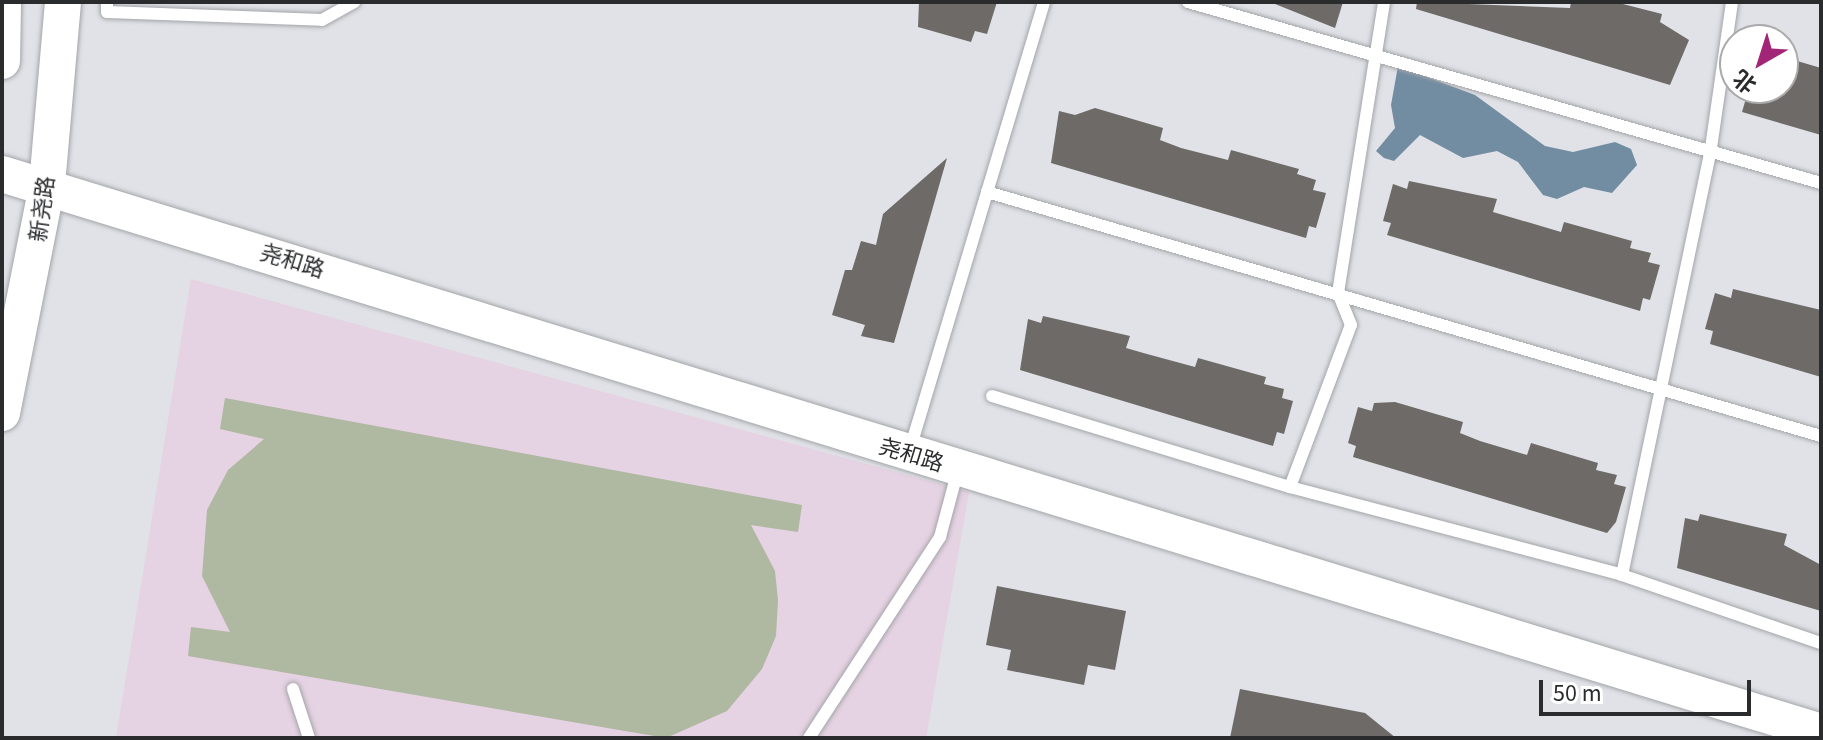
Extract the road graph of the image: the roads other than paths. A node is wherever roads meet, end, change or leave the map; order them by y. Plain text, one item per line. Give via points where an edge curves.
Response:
1 (3, 2) edge
2 (63, 2) edge
3 (107, 2) edge
4 (354, 2) edge
5 (1044, 2) edge
6 (1188, 2) edge
7 (1384, 2) edge
8 (1732, 2) edge
9 (1376, 50) junction
10 (2, 61) edge
11 (1711, 148) junction
12 (2, 174) edge
13 (1821, 183) edge
14 (47, 185) junction
15 (987, 192) junction
16 (1338, 293) junction
17 (1662, 387) junction
18 (992, 396) dead end
19 (2, 413) edge
20 (1821, 436) edge
21 (908, 456) junction
22 (958, 470) junction
23 (1290, 487) junction
24 (1622, 575) junction
25 (1821, 643) edge
26 (293, 689) dead end
27 (1821, 732) edge
28 (309, 738) edge
29 (809, 738) edge

1 - 10 main road
2 - 14 main road, 新尧路
3 - 4 lane via 107,12 322,20
5 - 15 lane
6 - 9 lane
7 - 9 lane
8 - 11 lane
9 - 11 lane
9 - 16 lane
11 - 13 lane
11 - 17 lane
12 - 14 main road, 尧和路
14 - 19 main road, 新尧路
14 - 21 main road, 尧和路
15 - 16 lane
15 - 21 lane
16 - 17 lane
16 - 23 lane via 1351,325
17 - 20 lane
17 - 24 lane
18 - 23 lane
21 - 22 main road, 尧和路
22 - 27 main road, 尧和路
22 - 29 lane via 940,537
23 - 24 lane
24 - 25 lane
26 - 28 lane

